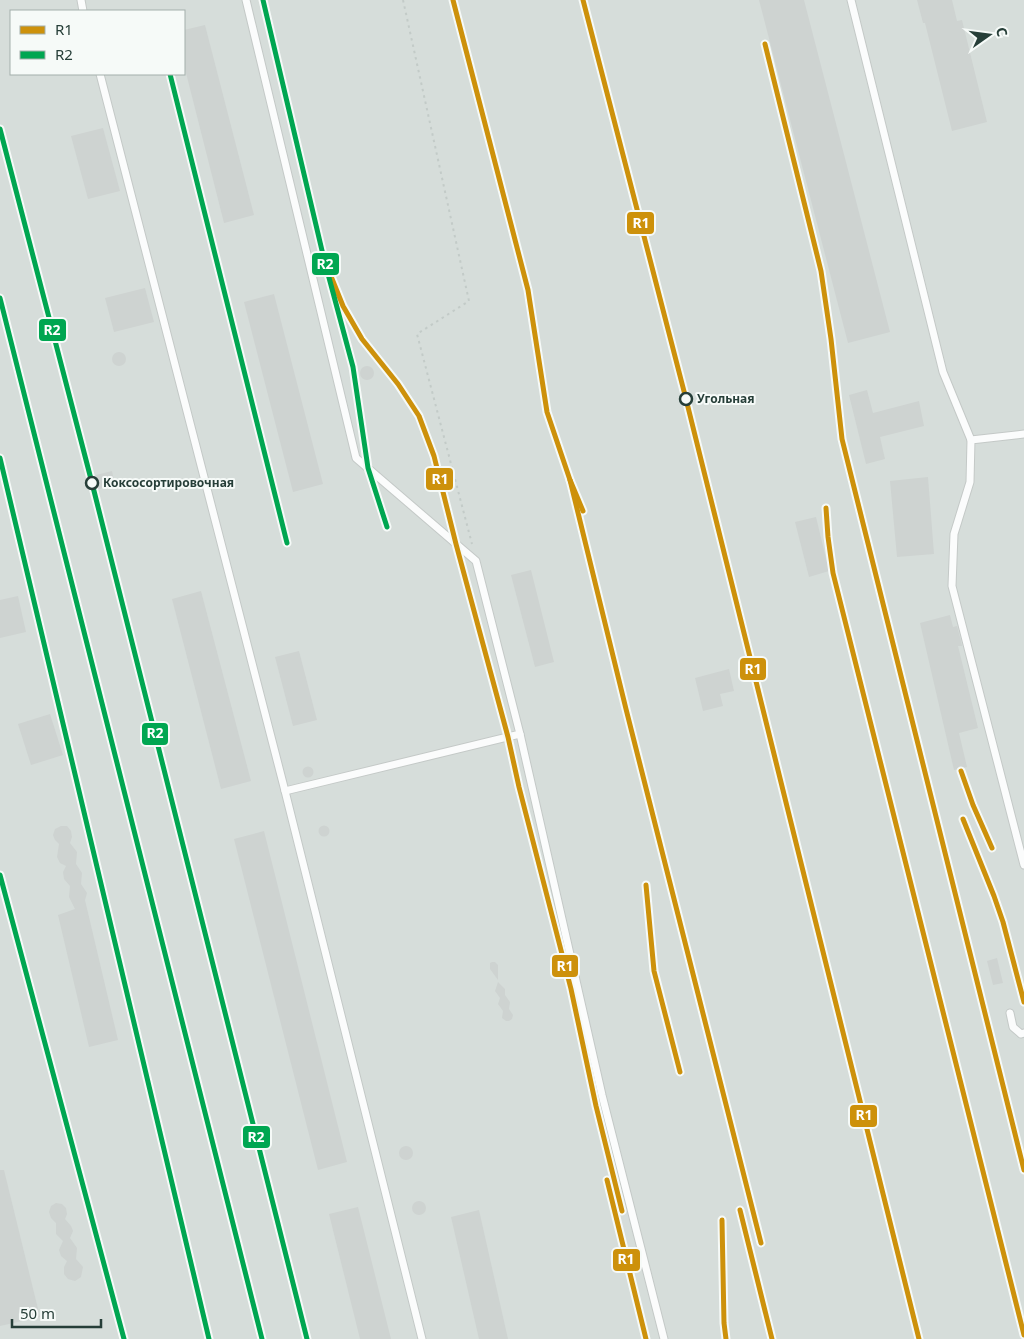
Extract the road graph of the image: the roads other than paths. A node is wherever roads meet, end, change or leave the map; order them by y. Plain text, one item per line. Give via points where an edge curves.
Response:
1 (246, 0) edge
2 (851, 0) edge
3 (100, 75) edge
4 (1024, 434) edge
5 (972, 440) junction
6 (520, 734) junction
7 (285, 791) junction
8 (1024, 865) edge
9 (1010, 1013) dead end
10 (1024, 1033) edge
11 (422, 1339) edge
12 (664, 1339) edge

1 - 6 lane via 356,458 476,561
2 - 5 lane via 943,372
3 - 7 lane
4 - 5 lane
5 - 8 lane via 970,482 954,534 952,586
6 - 7 lane
6 - 12 lane via 602,1095
7 - 11 lane
9 - 10 lane via 1014,1027

